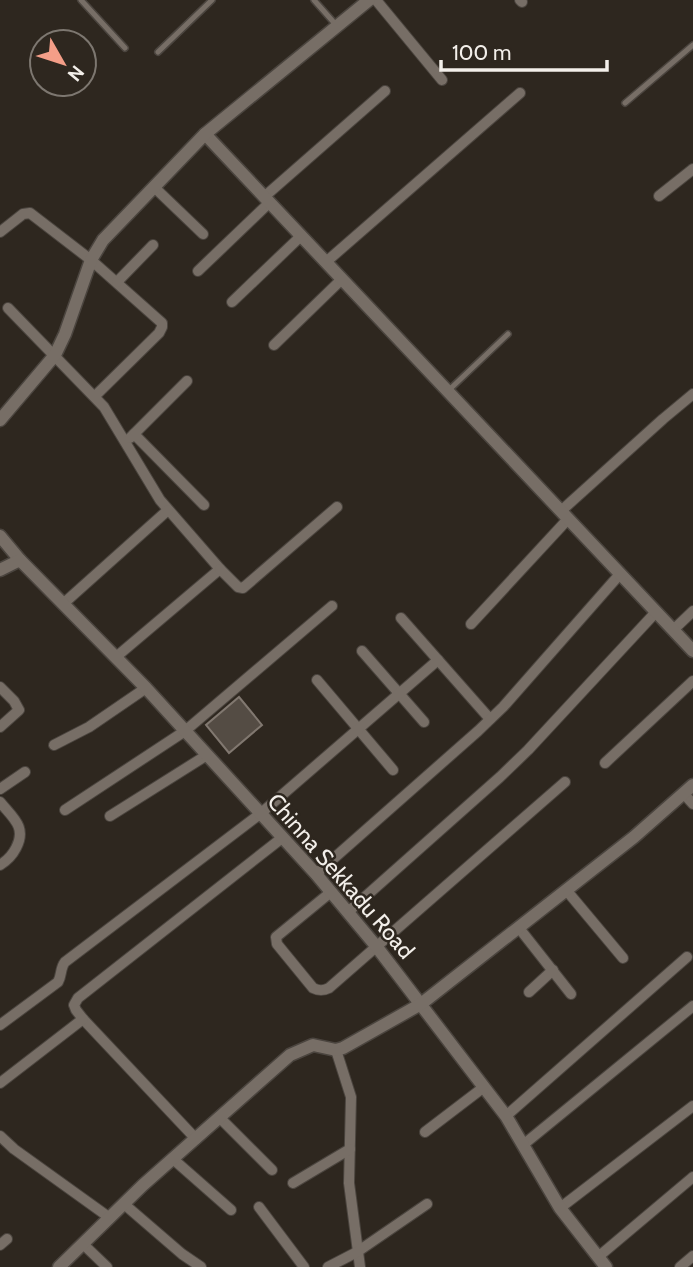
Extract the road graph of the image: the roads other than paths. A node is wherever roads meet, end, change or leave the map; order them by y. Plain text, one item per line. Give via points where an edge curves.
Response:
1 (81, 0) edge
2 (212, 0) edge
3 (314, 0) edge
4 (369, 0) edge
5 (376, 0) edge
6 (337, 26) junction
7 (693, 45) edge
8 (125, 48) dead end
9 (158, 52) dead end
10 (442, 80) dead end
11 (385, 91) dead end
12 (520, 93) dead end
13 (625, 103) dead end
14 (205, 134) junction
15 (693, 169) edge
16 (154, 187) junction
17 (659, 197) dead end
18 (266, 200) junction
19 (0, 232) edge
20 (203, 234) dead end
21 (301, 236) junction
22 (153, 245) dead end
23 (91, 260) junction
24 (326, 262) junction
25 (198, 271) dead end
26 (342, 279) junction
27 (117, 282) junction
28 (232, 302) dead end
29 (8, 308) dead end
30 (508, 334) dead end
31 (274, 345) dead end
32 (55, 355) junction
33 (187, 381) dead end
34 (448, 391) junction
35 (693, 394) edge
36 (95, 396) junction
37 (0, 419) edge
38 (134, 433) junction
39 (125, 442) junction
40 (204, 505) dead end
41 (337, 508) dead end
42 (167, 510) junction
43 (565, 515) junction
44 (0, 536) edge
45 (20, 560) junction
46 (220, 569) junction
47 (0, 570) edge
48 (620, 574) junction
49 (63, 604) junction
50 (332, 606) dead end
51 (693, 611) edge
52 (656, 612) junction
53 (401, 618) dead end
54 (471, 624) dead end
55 (673, 630) junction
56 (362, 650) dead end
57 (693, 651) edge
58 (116, 657) junction
59 (438, 660) junction
60 (317, 680) dead end
61 (693, 681) edge
62 (0, 687) edge
63 (146, 688) junction
64 (399, 693) junction
65 (490, 719) junction
66 (424, 722) dead end
67 (0, 727) edge
68 (357, 730) junction
69 (185, 731) junction
70 (54, 745) dead end
71 (207, 755) junction
72 (605, 763) dead end
73 (393, 770) dead end
74 (25, 772) dead end
75 (565, 782) dead end
76 (0, 789) edge
77 (688, 789) edge
78 (0, 802) edge
79 (693, 804) edge
80 (65, 810) dead end
81 (260, 814) junction
82 (110, 816) dead end
83 (282, 838) junction
84 (0, 864) edge
85 (316, 874) junction
86 (567, 891) junction
87 (331, 892) junction
88 (348, 912) junction
89 (519, 928) junction
90 (376, 946) junction
91 (687, 957) dead end
92 (623, 958) dead end
93 (553, 971) junction
94 (529, 992) dead end
95 (571, 994) dead end
96 (421, 1004) junction
97 (693, 1006) edge
98 (83, 1019) junction
99 (0, 1025) edge
100 (336, 1050) junction
101 (0, 1083) edge
102 (484, 1087) junction
103 (693, 1106) edge
104 (506, 1116) junction
105 (219, 1117) junction
106 (425, 1132) dead end
107 (0, 1136) edge
108 (196, 1139) junction
109 (523, 1145) junction
110 (350, 1149) junction
111 (173, 1159) junction
112 (272, 1170) dead end
113 (693, 1177) edge
114 (293, 1183) dead end
115 (124, 1204) junction
116 (427, 1204) dead end
117 (259, 1207) dead end
118 (560, 1208) junction
119 (232, 1210) dead end
120 (110, 1218) junction
121 (83, 1244) junction
122 (357, 1252) junction
123 (693, 1256) edge
124 (602, 1262) edge
125 (59, 1267) edge
126 (107, 1267) edge
127 (201, 1267) edge
128 (303, 1267) edge
129 (328, 1267) edge
130 (360, 1267) edge
131 (680, 1267) edge

1 - 8 lane
2 - 9 lane
3 - 6 lane
4 - 6 street
5 - 10 street
6 - 14 street
7 - 13 lane
11 - 18 street
12 - 24 street
14 - 16 street
14 - 18 street
15 - 17 street
16 - 20 street
16 - 23 street via 103,240
18 - 21 street
18 - 25 street
19 - 23 street via 30,213
21 - 24 street
21 - 28 street
22 - 27 street
23 - 27 street
23 - 32 street
24 - 26 street
26 - 31 street
26 - 34 street
27 - 36 street via 159,319 162,327
29 - 32 street
30 - 34 lane
32 - 36 street
32 - 37 street
33 - 38 street
34 - 43 street
35 - 43 street
36 - 39 street
38 - 39 street
38 - 40 street
39 - 42 street
41 - 46 street via 243,588
42 - 46 street
42 - 49 street
43 - 48 street
43 - 54 street
44 - 45 street, Chinna Sekkadu Road
45 - 47 street
45 - 49 street, Chinna Sekkadu Road
46 - 58 street
48 - 52 street
48 - 65 street
49 - 58 street, Chinna Sekkadu Road
50 - 69 street
51 - 55 street
52 - 55 street
52 - 88 street via 528,750
53 - 59 street
55 - 57 street
56 - 64 street
58 - 63 street, Chinna Sekkadu Road
59 - 64 street
59 - 65 street
60 - 68 street
61 - 72 street
62 - 67 street via 19,710
63 - 69 street, Chinna Sekkadu Road
63 - 70 street
64 - 66 street
64 - 68 street
65 - 85 street
68 - 73 street
68 - 81 street
69 - 71 street, Chinna Sekkadu Road
69 - 80 street
71 - 81 street, Chinna Sekkadu Road
71 - 82 street
74 - 76 street
75 - 90 street
77 - 79 street
77 - 86 street
78 - 84 street via 21,830 13,854
81 - 83 street, Chinna Sekkadu Road
81 - 99 street via 65,962 58,982
83 - 85 street, Chinna Sekkadu Road
83 - 98 street via 78,998 74,1006
85 - 87 street, Chinna Sekkadu Road
86 - 89 street
86 - 92 street
87 - 88 street, Chinna Sekkadu Road
87 - 90 street via 276,937 313,988 329,988
88 - 90 street, Chinna Sekkadu Road
89 - 93 street
89 - 96 street
90 - 96 street, Chinna Sekkadu Road
91 - 104 street
93 - 94 street
93 - 95 street
96 - 100 street
96 - 102 street, Chinna Sekkadu Road
97 - 109 street
98 - 101 street
98 - 108 street
100 - 105 street via 313,1045 290,1055
100 - 110 street via 351,1097
102 - 104 street, Chinna Sekkadu Road
102 - 106 street
103 - 118 street
104 - 109 street, Chinna Sekkadu Road
105 - 108 street
105 - 112 street
107 - 120 street
108 - 111 street
109 - 118 street, Chinna Sekkadu Road
110 - 114 street
110 - 122 street
111 - 115 street
111 - 119 street
113 - 124 street
115 - 120 street
115 - 127 street
116 - 122 street
117 - 128 street
118 - 124 street, Chinna Sekkadu Road
120 - 121 street
121 - 125 street
121 - 126 street
122 - 129 street
122 - 130 street
123 - 131 street

